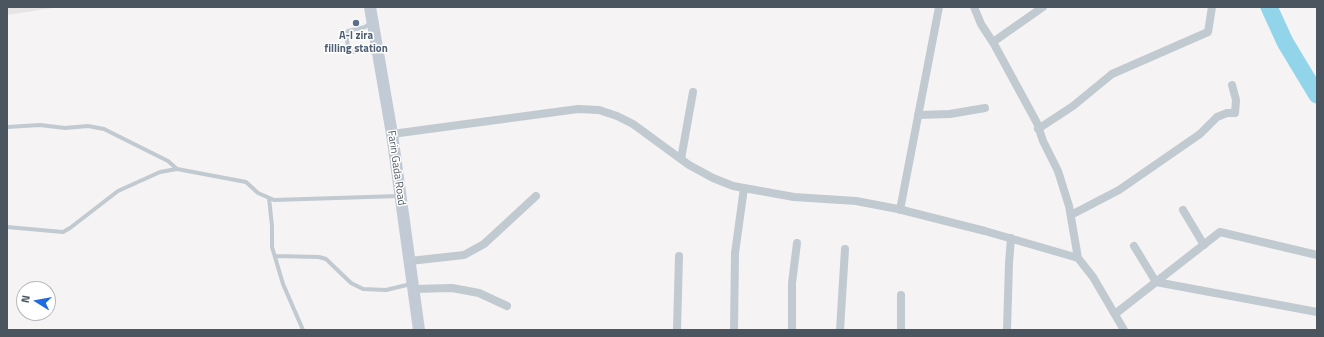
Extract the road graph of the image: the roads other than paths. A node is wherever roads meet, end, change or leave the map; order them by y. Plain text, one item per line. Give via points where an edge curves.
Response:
1 (370, 7) edge
2 (938, 7) edge
3 (974, 7) edge
4 (1043, 7) edge
5 (1212, 7) edge
6 (372, 20) junction
7 (993, 42) junction
8 (378, 54) junction
9 (1232, 85) dead end
10 (693, 92) dead end
11 (985, 108) dead end
12 (918, 115) junction
13 (7, 127) edge
14 (1038, 129) junction
15 (392, 134) junction
16 (681, 159) junction
17 (176, 168) junction
18 (744, 188) junction
19 (399, 196) junction
20 (536, 196) dead end
21 (269, 198) junction
22 (900, 210) junction
23 (1183, 210) dead end
24 (1071, 215) junction
25 (7, 227) edge
26 (1011, 238) junction
27 (798, 243) dead end
28 (1204, 245) junction
29 (1134, 246) dead end
30 (845, 250) dead end
31 (1317, 254) edge
32 (275, 256) junction
33 (679, 256) dead end
34 (1078, 258) junction
35 (410, 261) junction
36 (1156, 282) junction
37 (414, 286) junction
38 (901, 295) dead end
39 (508, 306) dead end
40 (1317, 312) edge
41 (1115, 314) junction
42 (303, 330) edge
43 (419, 330) edge
44 (677, 330) edge
45 (734, 330) edge
46 (792, 330) edge
47 (840, 330) edge
48 (901, 330) edge
49 (1007, 330) edge
50 (1124, 330) edge

1 - 6 main road, Farin Gada Road
2 - 12 street
3 - 7 street via 980,24
4 - 7 street
5 - 14 street via 1208,32 1112,74 1073,106
6 - 8 main road, Farin Gada Road
6 - 8 lane via 365,27 346,33 348,47 352,52 367,50
7 - 14 street
8 - 15 main road, Farin Gada Road
9 - 24 street via 1236,100 1235,113 1217,117 1200,134 1118,190
10 - 16 street
11 - 12 street via 950,114
12 - 22 street
13 - 17 lane via 40,125 104,129 168,161
14 - 24 street via 1058,171
15 - 16 street via 578,109 599,110 633,124
15 - 19 main road, Farin Gada Road
16 - 18 street via 713,178
17 - 21 lane via 246,182
17 - 25 lane via 160,172 118,191 63,232
18 - 22 street via 794,197 856,201
18 - 45 street via 735,253
19 - 21 lane via 287,200
19 - 35 main road, Farin Gada Road
20 - 35 street via 484,244 464,255
21 - 32 lane via 272,247
22 - 26 street
23 - 28 street
24 - 34 street
26 - 34 street
26 - 49 street
27 - 46 street via 792,283
28 - 31 street via 1220,232
28 - 36 street
29 - 36 street
30 - 47 street
32 - 37 lane via 326,259 351,283 363,289 386,290
32 - 42 lane via 283,284
33 - 44 street
34 - 41 street via 1093,277
35 - 37 main road, Farin Gada Road
36 - 40 street
36 - 41 street
37 - 39 street via 452,288 479,293
37 - 43 main road, Farin Gada Road
38 - 48 street
41 - 50 street

